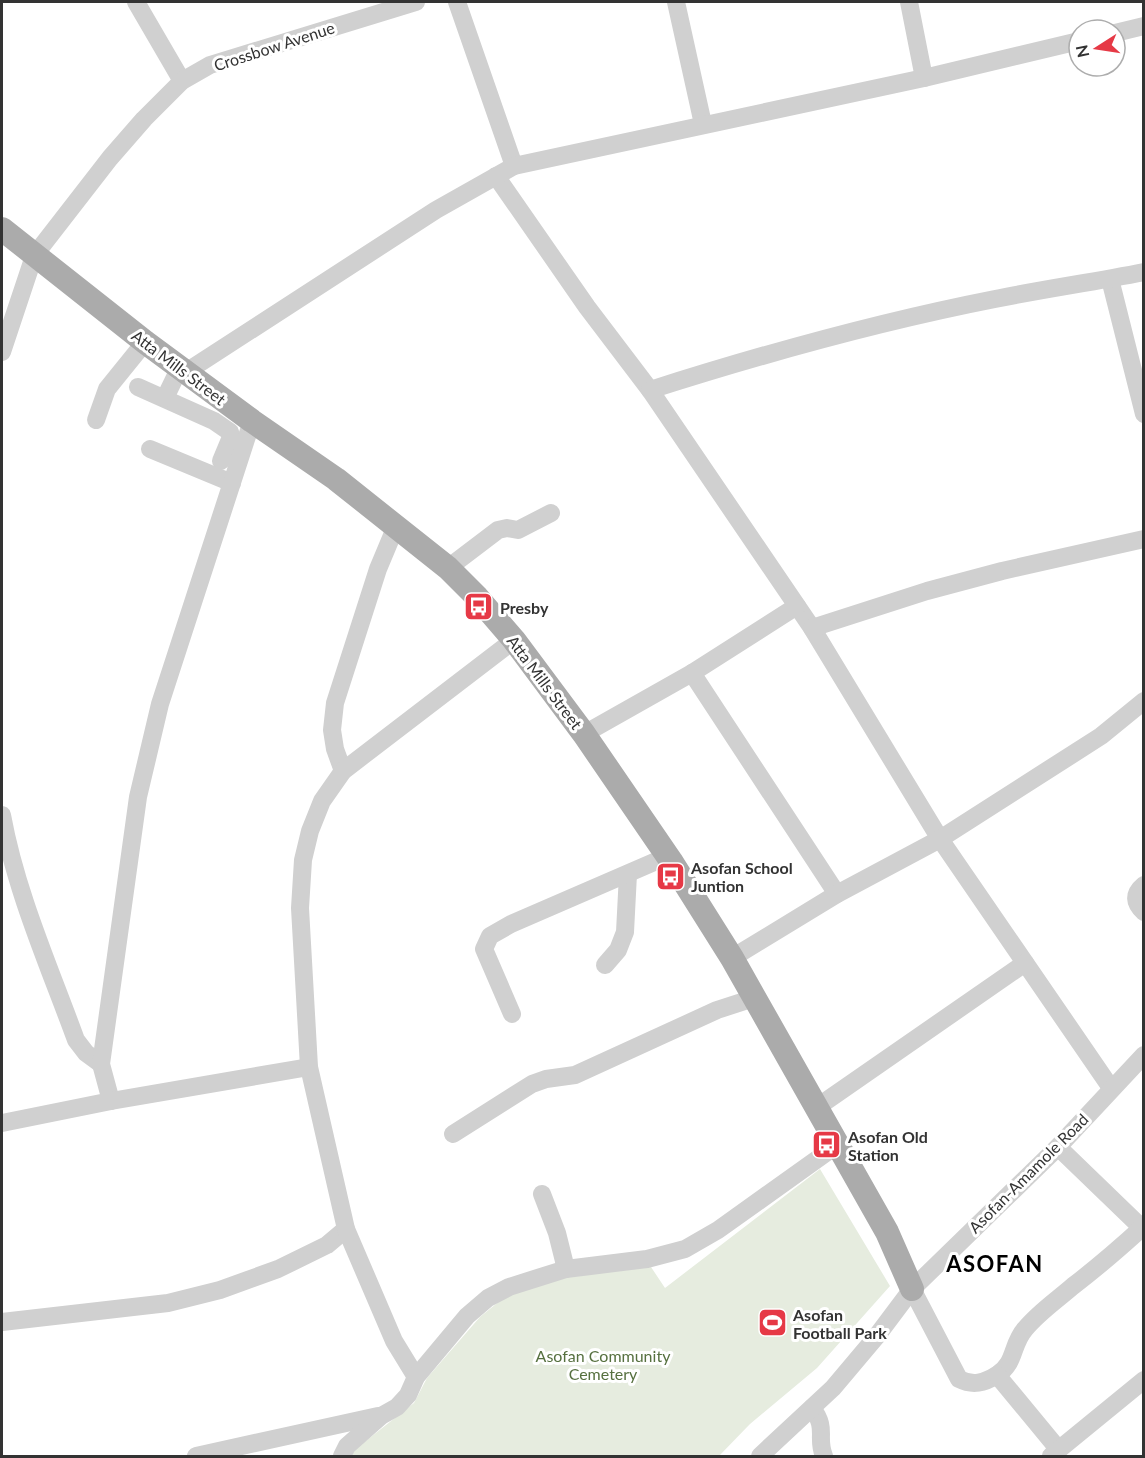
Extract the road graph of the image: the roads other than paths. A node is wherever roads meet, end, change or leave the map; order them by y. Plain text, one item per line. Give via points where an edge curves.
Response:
1 (136, 2) edge
2 (416, 2) edge
3 (458, 2) edge
4 (676, 2) edge
5 (909, 2) edge
6 (1143, 26) edge
7 (1127, 30) edge
8 (1067, 44) edge
9 (924, 78) junction
10 (182, 81) junction
11 (703, 124) junction
12 (514, 166) junction
13 (496, 176) junction
14 (2, 229) edge
15 (34, 256) junction
16 (1143, 272) edge
17 (1110, 279) junction
18 (145, 342) junction
19 (2, 352) edge
20 (183, 369) junction
21 (138, 387) dead end
22 (650, 390) junction
23 (165, 398) junction
24 (219, 411) junction
25 (1143, 414) edge
26 (96, 420) dead end
27 (252, 421) junction
28 (150, 449) dead end
29 (220, 461) dead end
30 (232, 483) junction
31 (551, 513) dead end
32 (396, 526) junction
33 (1143, 539) edge
34 (448, 568) junction
35 (797, 606) junction
36 (812, 628) junction
37 (514, 640) junction
38 (692, 673) junction
39 (1143, 701) edge
40 (584, 734) junction
41 (343, 771) junction
42 (2, 815) edge
43 (940, 839) junction
44 (668, 856) junction
45 (628, 874) junction
46 (1143, 885) edge
47 (837, 894) junction
48 (1143, 912) edge
49 (732, 958) junction
50 (1025, 963) junction
51 (605, 965) dead end
52 (754, 998) junction
53 (512, 1014) dead end
54 (1143, 1055) edge
55 (101, 1064) junction
56 (309, 1067) junction
57 (1111, 1088) junction
58 (111, 1101) junction
59 (816, 1108) junction
60 (2, 1123) edge
61 (453, 1134) dead end
62 (837, 1145) junction
63 (1058, 1147) junction
64 (542, 1194) dead end
65 (1143, 1228) edge
66 (346, 1229) junction
67 (566, 1269) junction
68 (912, 1289) junction
69 (2, 1322) edge
70 (997, 1375) junction
71 (416, 1377) junction
72 (1143, 1380) edge
73 (812, 1408) junction
74 (381, 1416) junction
75 (1055, 1453) edge
76 (196, 1456) edge
77 (342, 1456) edge
78 (760, 1456) edge
79 (824, 1456) edge

1 - 10 street
2 - 10 street, Crossbow Avenue via 210,65
3 - 12 street
4 - 11 street
5 - 9 street
6 - 7 street
8 - 9 street
9 - 11 street
10 - 15 street, Crossbow Avenue via 110,158
11 - 12 street
12 - 13 street
13 - 20 street
13 - 22 street
14 - 15 main road, Atta Mills Street
15 - 18 main road, Atta Mills Street
15 - 19 street, Crossbow Avenue
16 - 17 street
17 - 22 street via 994,299 874,326 751,358
17 - 25 street
18 - 20 main road, Atta Mills Street
18 - 26 street via 107,389
20 - 23 street
20 - 24 main road, Atta Mills Street
21 - 23 street
22 - 35 street
23 - 24 street
24 - 27 main road, Atta Mills Street
24 - 29 street via 231,437
27 - 30 street
27 - 32 main road, Atta Mills Street
28 - 30 street
30 - 55 street via 160,704 138,797
31 - 34 street via 518,530 498,530
32 - 34 main road, Atta Mills Street
32 - 41 street via 378,569 335,703 332,729
33 - 36 street via 927,591
34 - 37 main road, Atta Mills Street
35 - 36 street
35 - 38 street
36 - 43 street
37 - 40 main road, Atta Mills Street
37 - 41 street
38 - 40 street
38 - 47 street
39 - 43 street via 1101,736
40 - 44 main road, Atta Mills Street
41 - 56 street via 322,801 303,860 300,908
42 - 55 street via 7,845 76,1040
43 - 47 street
43 - 50 street
44 - 45 street
44 - 49 main road, Atta Mills Street
45 - 51 street via 625,932 618,950
45 - 53 street via 490,936 484,949
46 - 48 street via 1135,898
47 - 49 street
49 - 52 main road, Atta Mills Street
50 - 57 street
50 - 59 street
52 - 59 main road, Atta Mills Street
52 - 61 street via 717,1010 575,1075 531,1084
54 - 57 street, Asofan-Amamole Road
55 - 58 street
56 - 58 street
56 - 66 street
57 - 63 street, Asofan-Amamole Road
58 - 60 street
59 - 62 main road, Atta Mills Street
62 - 67 street via 685,1249 647,1259
62 - 68 main road, Atta Mills Street via 886,1232
63 - 65 street
63 - 68 street, Asofan-Amamole Road
64 - 67 street
65 - 70 street via 1034,1319 1016,1339 1008,1366
66 - 69 street via 327,1245 278,1269 220,1290 168,1303
66 - 71 street via 394,1341
67 - 71 street via 488,1298 467,1316
68 - 70 street via 959,1379 977,1384
68 - 73 street, Asofan-Amamole Road via 876,1337
70 - 75 street
71 - 74 street via 408,1395
72 - 75 street
73 - 78 street, Asofan-Amamole Road
73 - 79 street via 820,1418
74 - 76 street
74 - 77 street via 346,1446

